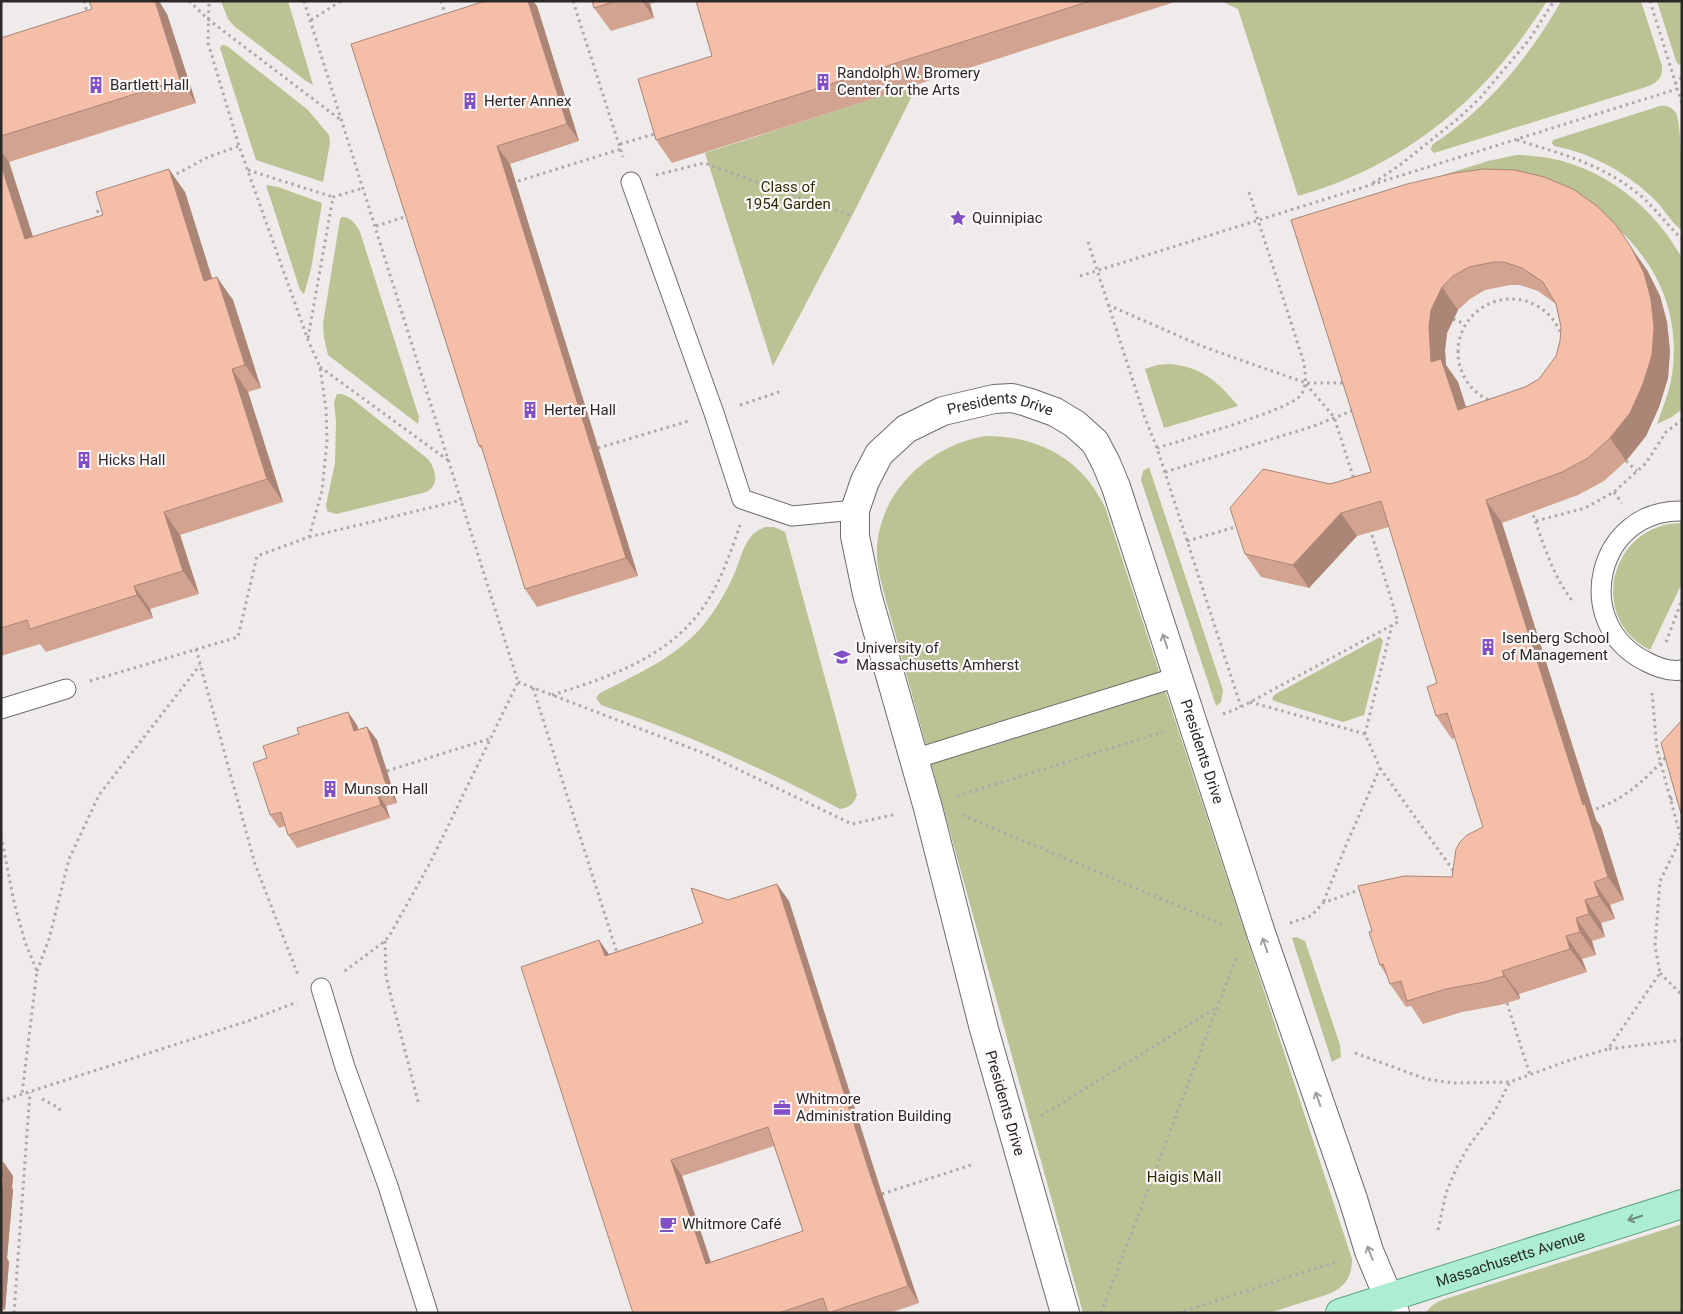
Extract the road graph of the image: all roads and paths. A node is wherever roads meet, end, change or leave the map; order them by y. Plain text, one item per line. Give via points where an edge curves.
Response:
1 (84, 1) edge
2 (189, 1) edge
3 (210, 1) edge
4 (304, 1) edge
5 (341, 1) edge
6 (441, 1) edge
7 (573, 1) edge
8 (1554, 1) edge
9 (1650, 1) edge
10 (90, 19) edge
11 (209, 20) junction
12 (310, 20) junction
13 (449, 24) edge
14 (1682, 77) edge
15 (1675, 84) junction
16 (1677, 89) junction
17 (1681, 98) edge
18 (1682, 104) edge
19 (342, 122) junction
20 (664, 131) edge
21 (1516, 140) junction
22 (620, 144) junction
23 (239, 146) junction
24 (621, 149) junction
25 (248, 169) junction
26 (166, 180) edge
27 (631, 182) junction
28 (508, 185) edge
29 (1369, 186) junction
30 (363, 188) junction
31 (1249, 192) dead end
32 (333, 197) junction
33 (105, 208) edge
34 (413, 214) edge
35 (852, 216) dead end
36 (1259, 220) junction
37 (376, 226) junction
38 (95, 227) edge
39 (1682, 240) edge
40 (1088, 242) dead end
41 (1097, 271) junction
42 (1080, 276) dead end
43 (1108, 304) junction
44 (1453, 319) edge
45 (1465, 324) junction
46 (308, 340) junction
47 (320, 367) junction
48 (1306, 383) junction
49 (1352, 383) edge
50 (1551, 388) junction
51 (1556, 392) edge
52 (1487, 400) junction
53 (1361, 408) edge
54 (1490, 409) edge
55 (1334, 417) junction
56 (1682, 420) edge
57 (1157, 448) junction
58 (449, 461) junction
59 (1626, 461) edge
60 (1637, 471) junction
61 (1165, 472) junction
62 (1356, 486) edge
63 (462, 500) junction
64 (748, 501) junction
65 (1530, 506) edge
66 (855, 510) junction
67 (1682, 511) edge
68 (1536, 522) junction
69 (1244, 525) edge
70 (1371, 532) edge
71 (309, 537) junction
72 (1187, 540) junction
73 (1682, 600) edge
74 (1575, 604) dead end
75 (1392, 624) junction
76 (196, 649) junction
77 (201, 665) junction
78 (1656, 667) junction
79 (1682, 670) edge
80 (1177, 677) junction
81 (518, 682) junction
82 (533, 688) junction
83 (66, 689) joint
84 (552, 696) junction
85 (1250, 702) junction
86 (1241, 707) junction
87 (1, 710) edge
88 (1218, 715) dead end
89 (1168, 730) dead end
90 (1365, 734) junction
91 (489, 739) junction
92 (1671, 752) edge
93 (914, 759) junction
94 (1660, 763) junction
95 (1380, 768) junction
96 (387, 771) dead end
97 (1682, 797) edge
98 (1670, 799) junction
99 (951, 800) dead end
100 (900, 814) dead end
101 (958, 814) dead end
102 (1582, 814) edge
103 (1, 836) edge
104 (1682, 838) edge
105 (1458, 878) edge
106 (1366, 888) edge
107 (1324, 903) junction
108 (1287, 924) dead end
109 (1234, 930) dead end
110 (385, 941) junction
111 (1237, 956) dead end
112 (620, 961) edge
113 (38, 971) junction
114 (1660, 973) junction
115 (315, 993) junction
116 (1682, 995) edge
117 (1507, 1003) edge
118 (1217, 1007) junction
119 (1682, 1040) edge
120 (1608, 1049) junction
121 (1355, 1053) dead end
122 (1530, 1074) junction
123 (1510, 1082) junction
124 (30, 1092) junction
125 (22, 1094) junction
126 (42, 1099) dead end
127 (1, 1101) edge
128 (419, 1105) dead end
129 (60, 1112) dead end
130 (1039, 1117) dead end
131 (974, 1164) dead end
132 (882, 1194) dead end
133 (1682, 1204) edge
134 (1438, 1230) dead end
135 (1342, 1260) dead end
136 (1392, 1305) edge
137 (14, 1313) edge
138 (428, 1313) edge
139 (1065, 1313) edge
140 (1101, 1313) edge
141 (1178, 1313) edge
142 (1340, 1313) edge

1 - 10 path
2 - 11 path
3 - 11 path
4 - 12 path
5 - 12 path
6 - 13 path
7 - 22 path
8 - 29 path via 1529,40 1480,98 1400,166
9 - 15 path
11 - 19 path
11 - 23 path via 208,44
12 - 19 path
14 - 15 path
15 - 16 path
16 - 17 path
16 - 21 path
17 - 18 path
19 - 30 path
20 - 22 path
21 - 29 path
21 - 39 path via 1602,169 1637,192
22 - 24 path
23 - 25 path
23 - 26 path via 208,157
24 - 27 path
24 - 28 path
25 - 32 path
25 - 46 path
27 - 35 path via 704,163
27 - 64 lane via 742,498
29 - 36 path
30 - 32 path
30 - 37 path
31 - 36 path
32 - 46 path
33 - 38 path via 98,210
34 - 37 path
36 - 41 path
36 - 48 path via 1304,362
37 - 58 path
40 - 41 path
41 - 42 path
41 - 43 path
43 - 48 path via 1204,347
43 - 57 path
44 - 45 path
45 - 50 path via 1492,302 1509,299 1527,301 1543,309 1555,322 1562,338 1564,356 1560,373
45 - 52 path via 1458,341 1462,375
46 - 47 path
47 - 58 path
47 - 71 path via 327,441 322,491
48 - 49 path
48 - 55 path
48 - 57 path via 1300,396 1270,412
50 - 51 path
50 - 52 path via 1521,404 1504,405
52 - 54 path
53 - 55 path
55 - 61 path
55 - 62 path
56 - 60 path via 1666,432
57 - 61 path
58 - 63 path
59 - 60 path
60 - 68 path via 1614,492 1585,508
61 - 72 path
63 - 71 path
63 - 81 path
64 - 66 lane via 792,516
64 - 84 path via 719,581 702,609 680,635 627,668
65 - 68 path
80 -> 66 street, Presidents Drive via 1106,463 1095,442 1055,412 1012,398 942,411 906,429 879,454
66 - 93 street, Presidents Drive via 860,565
67 - 78 lane via 1657,514 1637,523 1621,537 1609,555 1602,575 1600,596 1605,618 1615,637 1633,655
68 - 74 path via 1564,591
69 - 72 path
70 - 75 path via 1398,622
71 - 76 path via 257,556 238,637
72 - 86 path
73 - 78 path
75 - 85 path
75 - 90 path
76 - 77 path
76 - 83 path
77 - 113 path via 99,795 69,859
77 - 115 path via 254,864 284,940
78 - 79 lane
78 - 94 path via 1651,687
80 - 93 lane
136 -> 80 street, Presidents Drive via 1369,1251
81 - 82 path
81 - 91 path
82 - 84 path
82 - 112 path
83 - 87 lane
84 - 100 path via 706,754 852,824
85 - 86 path
85 - 90 path
86 - 88 path
89 - 99 path
90 - 95 path
91 - 96 path
91 - 110 path via 430,863
92 - 94 path
93 - 139 street, Presidents Drive via 984,1029
94 - 98 path
94 - 102 path via 1630,792 1610,804
95 - 105 path
95 - 107 path
97 - 98 path
98 - 104 path
101 - 109 path
103 - 113 path via 14,902 25,942
104 - 114 path via 1660,881 1656,946
106 - 107 path
107 - 108 path via 1311,916
110 - 115 path
110 - 128 path via 386,977
111 - 118 path
113 - 125 path
114 - 116 path
114 - 120 path
115 - 124 path via 248,1021
115 - 138 lane via 388,1186
117 - 122 path
118 - 130 path
118 - 140 path
119 - 120 path
120 - 122 path
121 - 123 path via 1426,1079 1452,1084
122 - 123 path
123 - 134 path via 1456,1169 1446,1193
124 - 125 path
124 - 137 path
125 - 127 path
126 - 129 path via 59,1108
131 - 132 path
133 -> 136 main road, Massachusetts Avenue
135 - 141 path
136 - 142 main road, Massachusetts Avenue

